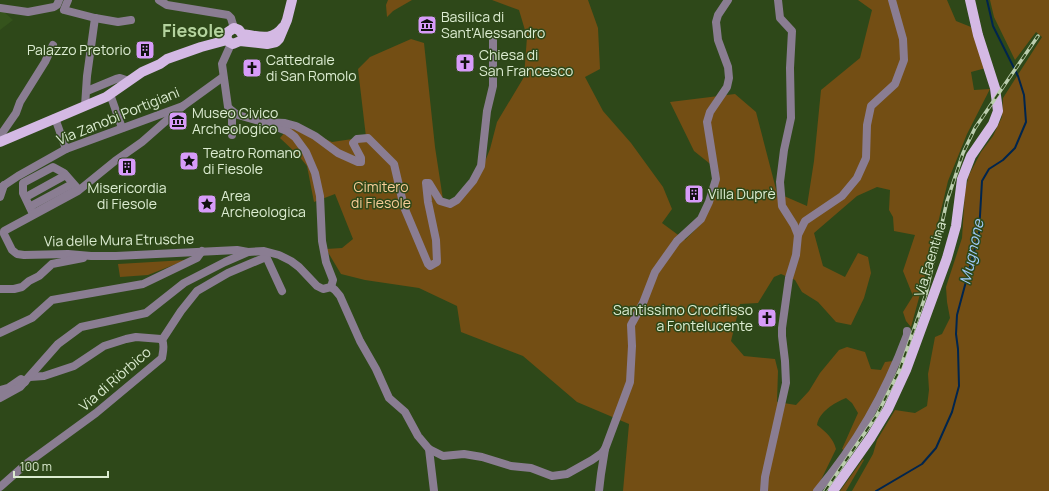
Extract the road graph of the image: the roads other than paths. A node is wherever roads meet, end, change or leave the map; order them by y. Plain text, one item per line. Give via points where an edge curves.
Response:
1 (68, 0) edge
2 (292, 0) edge
3 (728, 0) edge
4 (778, 0) edge
5 (892, 0) edge
6 (970, 0) edge
7 (163, 2) edge
8 (60, 4) edge
9 (0, 8) edge
10 (95, 18) junction
11 (131, 20) dead end
12 (493, 36) dead end
13 (235, 38) junction
14 (53, 45) dead end
15 (223, 77) junction
16 (129, 81) junction
17 (87, 91) junction
18 (110, 94) junction
19 (85, 106) junction
20 (183, 106) junction
21 (232, 111) junction
22 (55, 118) junction
23 (263, 122) junction
24 (122, 128) junction
25 (232, 135) dead end
26 (0, 136) edge
27 (0, 142) edge
28 (66, 149) junction
29 (2, 186) edge
30 (76, 188) junction
31 (0, 197) edge
32 (31, 206) junction
33 (35, 214) junction
34 (798, 234) junction
35 (202, 251) junction
36 (248, 252) junction
37 (265, 254) junction
38 (91, 256) junction
39 (331, 287) junction
40 (0, 289) edge
41 (282, 291) dead end
42 (907, 331) dead end
43 (0, 333) edge
44 (162, 340) junction
45 (25, 380) junction
46 (0, 390) edge
47 (0, 398) edge
48 (606, 449) junction
49 (428, 450) junction
50 (0, 487) edge
51 (434, 491) edge
52 (599, 491) edge
53 (764, 491) edge
54 (817, 491) edge
55 (833, 491) edge

1 - 8 street
2 - 13 main road via 284,25 273,40 267,44
3 - 48 street via 716,22 718,40 728,67 729,78 707,122 716,179 701,218 677,241 655,272 631,325 630,382
4 - 34 street via 780,18 792,31 791,118 780,182 782,206
5 - 34 street via 903,39 904,60 895,84 871,106 867,125 866,158 856,178 842,196 805,221
6 - 55 main road, Via Faentina via 976,29 995,88 998,111 971,156 962,179 956,226 947,258 906,370 881,420
7 - 13 street via 228,15
8 - 9 street via 28,12
8 - 10 street
10 - 11 street via 118,22
10 - 17 street
12 - 23 street via 493,86 481,166 473,181 457,200 450,204 440,201 426,183 436,240 437,262 430,266 404,207 394,164 368,138 352,143 361,158 361,162 358,162 338,153 296,126
13 - 15 street via 222,64
13 - 16 main road via 177,55
14 - 26 street via 16,113
15 - 20 street, Via Zanobi Portigiani
15 - 21 street via 227,105
16 - 17 street via 120,78
16 - 18 main road
17 - 19 street
18 - 19 main road
18 - 24 street
19 - 22 main road
20 - 24 street, Via Zanobi Portigiani
20 - 30 street via 142,142
21 - 23 street
21 - 25 street
22 - 27 main road
22 - 28 street
23 - 39 street via 291,134 310,160 320,196 322,247 333,280
24 - 28 street, Via Zanobi Portigiani
28 - 29 street, Via Zanobi Portigiani
29 - 31 street
30 - 30 street via 64,172 53,167 23,184 23,193 33,214
30 - 32 street
30 - 32 street via 64,176 53,171 26,186 24,192
30 - 33 street
32 - 33 street
33 - 38 street, Via delle Mura Etrusche via 3,232 14,252 20,255
34 - 53 street via 782,328 786,383
35 - 36 street, Via delle Mura Etrusche
35 - 38 street, Via delle Mura Etrusche
35 - 43 street via 197,258 143,284 52,300 26,322
36 - 37 street
36 - 45 street via 184,283 141,315 81,327 58,344
37 - 39 street via 279,255 291,261 317,286 323,289
37 - 41 street
37 - 44 street, Via di Riòrbico via 197,291
38 - 40 street via 52,264 22,287
39 - 49 street via 340,296 389,398 405,412
42 - 54 street via 895,366 865,424
44 - 45 street via 136,337 126,339 104,346 74,366
44 - 50 street, Via di Riòrbico via 162,358
45 - 46 street
45 - 47 street via 20,387
48 - 49 street via 567,474 552,476 531,468 511,466 482,457 464,454 443,456
48 - 52 street
49 - 51 street

